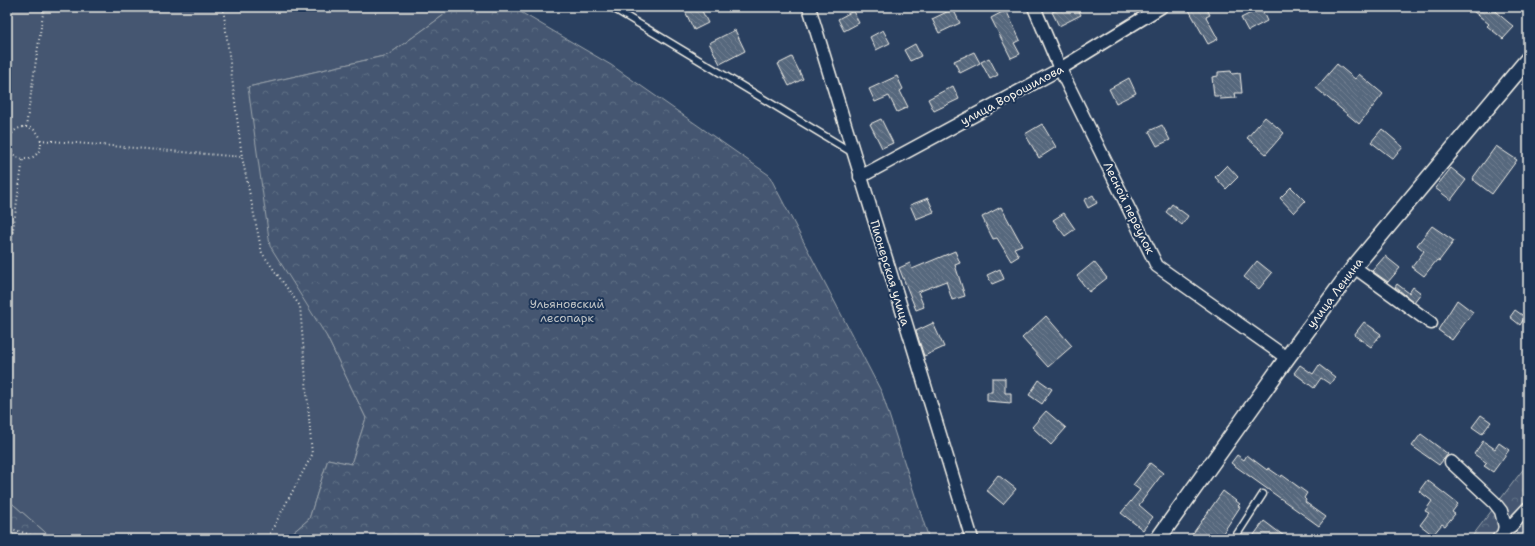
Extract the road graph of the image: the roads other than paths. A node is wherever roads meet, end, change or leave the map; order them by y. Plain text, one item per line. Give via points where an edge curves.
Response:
1 (611, 7) edge
2 (809, 7) edge
3 (1034, 7) edge
4 (1161, 7) edge
5 (1528, 59) edge
6 (1060, 69) junction
7 (853, 153) junction
8 (860, 176) junction
9 (1354, 268) junction
10 (1431, 323) dead end
11 (1287, 358) junction
12 (1451, 462) dead end
13 (1263, 494) dead end
14 (1528, 508) edge
15 (1505, 527) junction
16 (972, 539) edge
17 (1158, 539) edge
18 (1234, 539) edge
19 (1498, 539) edge

1 - 7 lane
2 - 7 street, Пионерская улица
3 - 6 street, Лесной переулок
4 - 6 street, улица Ворошилова
5 - 9 street, улица Ленина
6 - 8 street, улица Ворошилова
6 - 11 street, Лесной переулок via 1157,266
7 - 8 street, Пионерская улица
8 - 16 street, Пионерская улица
9 - 10 street
9 - 11 street, улица Ленина
11 - 17 street, улица Ленина
12 - 15 street via 1494,502 1501,511
13 - 18 lane
14 - 15 street via 1511,526
15 - 19 street

